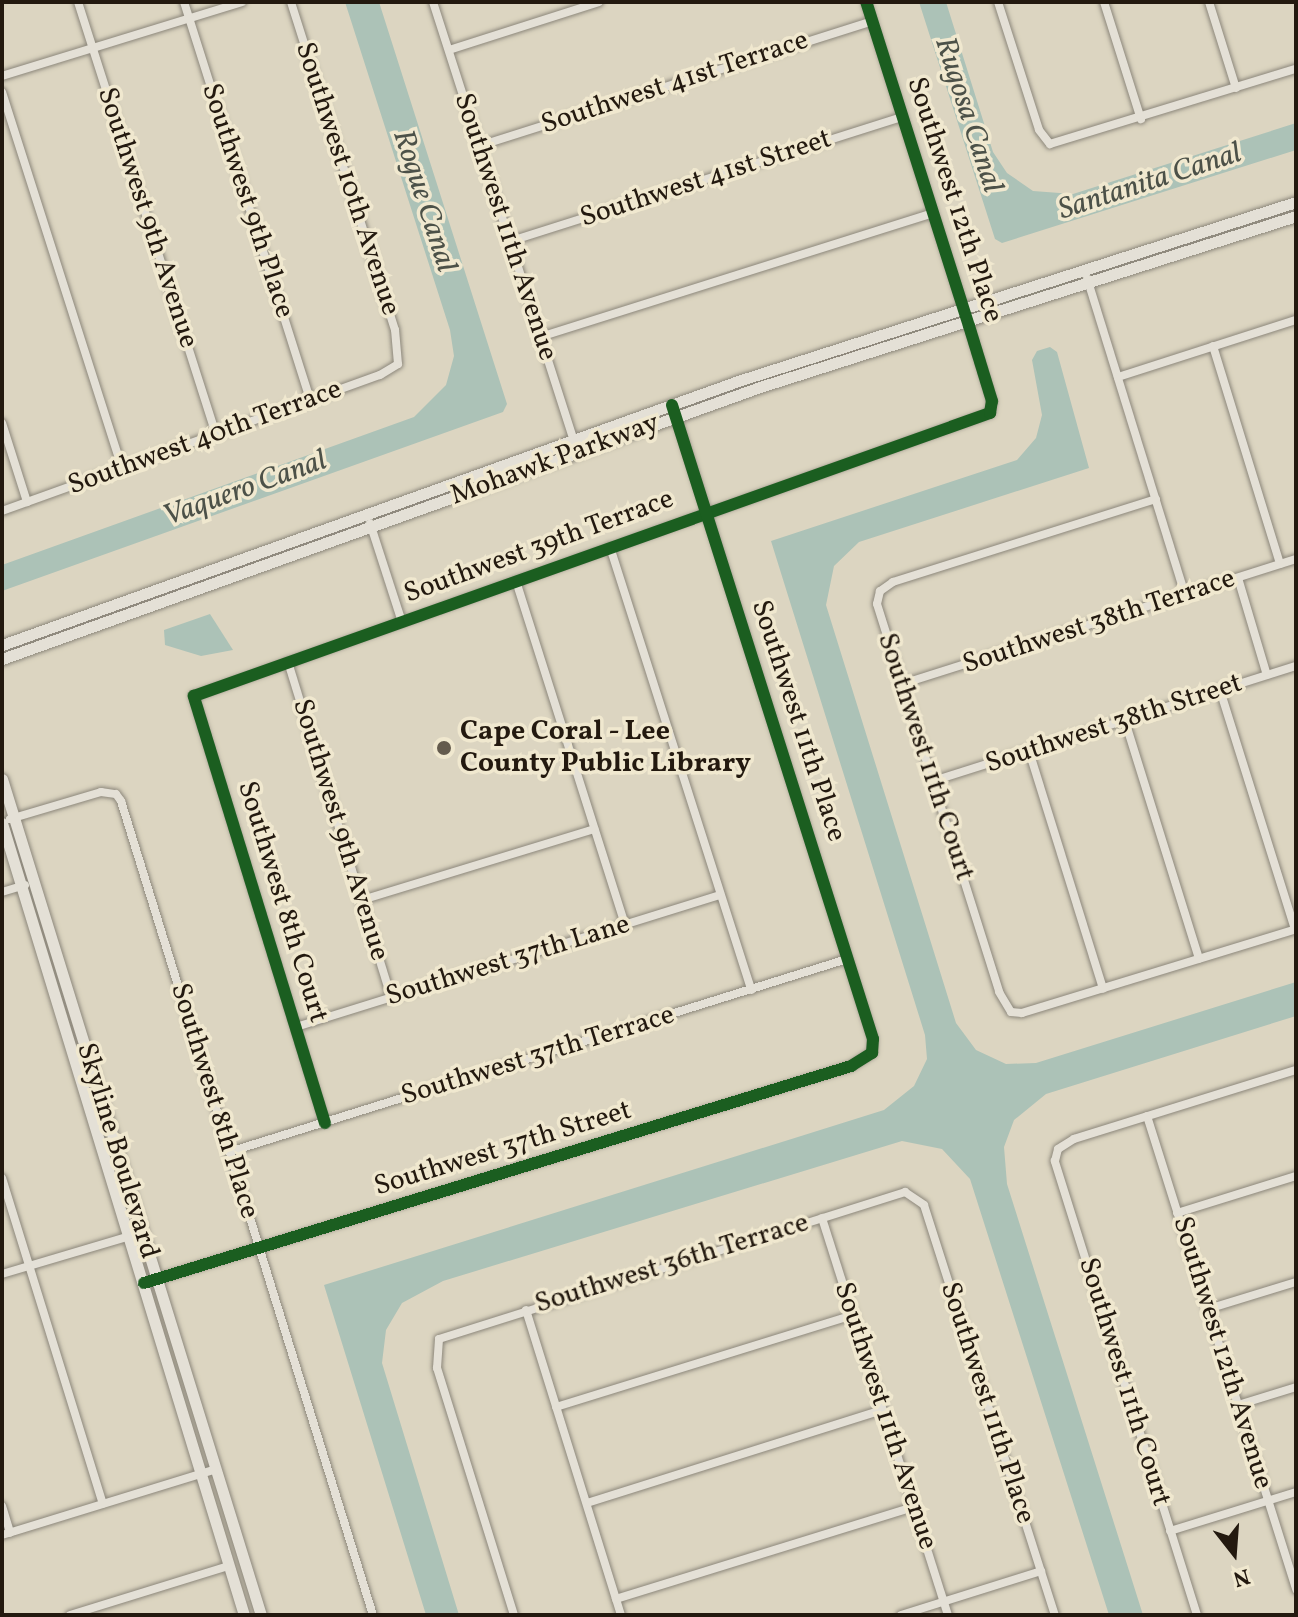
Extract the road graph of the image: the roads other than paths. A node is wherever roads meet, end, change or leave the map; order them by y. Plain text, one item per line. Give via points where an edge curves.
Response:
1 (78, 2) edge
2 (184, 2) edge
3 (242, 2) edge
4 (291, 2) edge
5 (433, 2) edge
6 (599, 2) edge
7 (866, 2) edge
8 (998, 2) edge
9 (1104, 2) edge
10 (1209, 2) edge
11 (189, 18) junction
12 (872, 21) junction
13 (93, 48) junction
14 (449, 50) junction
15 (1296, 69) edge
16 (2, 76) edge
17 (1236, 88) junction
18 (2, 92) edge
19 (902, 117) junction
20 (1141, 119) junction
21 (479, 146) junction
22 (1296, 202) edge
23 (933, 213) junction
24 (1296, 216) edge
25 (511, 241) junction
26 (1084, 270) junction
27 (1088, 282) junction
28 (964, 308) junction
29 (1296, 320) edge
30 (968, 321) junction
31 (540, 337) junction
32 (1213, 346) junction
33 (401, 356) joint
34 (1118, 377) junction
35 (310, 400) junction
36 (672, 405) junction
37 (990, 413) joint
38 (676, 417) junction
39 (2, 423) edge
40 (216, 434) junction
41 (574, 440) junction
42 (578, 452) junction
43 (122, 467) junction
44 (1156, 499) junction
45 (27, 502) junction
46 (2, 511) edge
47 (706, 512) junction
48 (367, 514) junction
49 (371, 527) junction
50 (610, 547) junction
51 (1296, 559) edge
52 (1280, 564) junction
53 (1238, 578) junction
54 (516, 581) junction
55 (1185, 594) junction
56 (402, 622) junction
57 (2, 645) edge
58 (2, 659) edge
59 (288, 662) junction
60 (1296, 666) edge
61 (1267, 675) junction
62 (902, 684) junction
63 (1220, 690) junction
64 (194, 696) joint
65 (1125, 721) junction
66 (1029, 751) junction
67 (2, 779) edge
68 (933, 781) junction
69 (6, 821) edge
70 (594, 829) junction
71 (28, 884) junction
72 (2, 892) edge
73 (720, 895) junction
74 (362, 900) junction
75 (625, 924) junction
76 (1296, 929) edge
77 (847, 959) junction
78 (1199, 959) junction
79 (1103, 989) junction
80 (751, 990) junction
81 (391, 997) junction
82 (296, 1027) junction
83 (872, 1053) joint
84 (1296, 1070) edge
85 (1147, 1116) junction
86 (325, 1123) junction
87 (229, 1152) junction
88 (1296, 1176) edge
89 (2, 1178) edge
90 (915, 1194) joint
91 (1177, 1213) junction
92 (822, 1218) junction
93 (130, 1236) junction
94 (260, 1250) junction
95 (29, 1266) junction
96 (2, 1274) edge
97 (157, 1280) junction
98 (1296, 1282) edge
99 (144, 1283) junction
100 (1208, 1309) junction
101 (526, 1310) junction
102 (853, 1315) junction
103 (1296, 1387) edge
104 (1238, 1405) junction
105 (556, 1407) junction
106 (882, 1410) junction
107 (216, 1469) junction
108 (199, 1473) junction
109 (1296, 1492) edge
110 (1268, 1501) junction
111 (587, 1503) junction
112 (103, 1504) junction
113 (2, 1506) edge
114 (913, 1507) junction
115 (1170, 1531) junction
116 (6, 1534) edge
117 (228, 1566) junction
118 (1041, 1571) junction
119 (1296, 1590) edge
120 (616, 1599) junction
121 (943, 1602) junction
122 (70, 1615) edge
123 (244, 1615) edge
124 (261, 1615) edge
125 (373, 1615) edge
126 (514, 1615) edge
127 (621, 1615) edge
128 (901, 1615) edge
129 (948, 1615) edge
130 (1055, 1615) edge
131 (1197, 1615) edge

1 - 13 street, Southwest 9th Avenue
2 - 11 street, Southwest 9th Place
3 - 11 street
4 - 33 street, Southwest 10th Avenue
5 - 14 street, Southwest 11th Avenue
6 - 14 street
7 - 12 street, Southwest 12th Place
8 - 20 street via 1047,142 1061,144
9 - 20 street
10 - 17 street
11 - 13 street
11 - 35 street, Southwest 9th Place
12 - 19 street, Southwest 12th Place
12 - 21 street, Southwest 41st Terrace
13 - 16 street
13 - 40 street, Southwest 9th Avenue
14 - 21 street, Southwest 11th Avenue
15 - 17 street
17 - 20 street
18 - 43 street
19 - 23 street, Southwest 12th Place
19 - 25 street, Southwest 41st Street
21 - 25 street, Southwest 11th Avenue
22 - 26 street, Mohawk Parkway
23 - 28 street, Southwest 12th Place
23 - 31 street
24 - 27 street, Mohawk Parkway
25 - 31 street, Southwest 11th Avenue
26 - 27 street
26 - 28 street, Mohawk Parkway
27 - 30 street, Mohawk Parkway
27 - 34 street
28 - 30 street, Southwest 12th Place
28 - 36 street, Mohawk Parkway
29 - 32 street
30 - 37 street, Southwest 12th Place via 992,401
30 - 38 street, Mohawk Parkway
31 - 41 street, Southwest 11th Avenue
32 - 34 street
32 - 52 street
33 - 35 street, Southwest 40th Terrace via 380,375
34 - 44 street
35 - 40 street, Southwest 40th Terrace
36 - 38 street, Southwest 11th Place
36 - 41 street, Mohawk Parkway
37 - 47 street, Southwest 39th Terrace
38 - 42 street, Mohawk Parkway
38 - 47 street, Southwest 11th Place
39 - 45 street
40 - 43 street, Southwest 40th Terrace
41 - 42 street, Southwest 11th Avenue
41 - 48 street, Mohawk Parkway
42 - 49 street, Mohawk Parkway
43 - 45 street, Southwest 40th Terrace
44 - 55 street
44 - 62 street, Southwest 11th Court via 893,582 880,591 877,604
45 - 46 street, Southwest 40th Terrace
47 - 50 street, Southwest 39th Terrace
47 - 77 street, Southwest 11th Place
48 - 49 street
48 - 57 street, Mohawk Parkway
49 - 56 street
49 - 58 street, Mohawk Parkway
50 - 54 street, Southwest 39th Terrace
50 - 73 street
51 - 52 street, Southwest 38th Terrace
52 - 53 street, Southwest 38th Terrace
53 - 55 street, Southwest 38th Terrace
53 - 61 street
54 - 56 street, Southwest 39th Terrace
54 - 70 street
55 - 62 street, Southwest 38th Terrace
56 - 59 street, Southwest 39th Terrace
59 - 64 street, Southwest 39th Terrace
59 - 74 street, Southwest 9th Avenue
60 - 61 street, Southwest 38th Street
61 - 63 street, Southwest 38th Street
62 - 68 street, Southwest 11th Court
63 - 65 street, Southwest 38th Street
63 - 76 street
64 - 82 street, Southwest 8th Court
65 - 66 street, Southwest 38th Street
65 - 78 street
66 - 68 street, Southwest 38th Street
66 - 79 street
67 - 69 street, Skyline Boulevard
68 - 79 street, Southwest 11th Court via 999,992 1011,1012
69 - 71 street, Skyline Boulevard
69 - 87 street, Southwest 8th Place via 101,792 116,794 121,801
70 - 74 street
70 - 75 street
71 - 72 street
71 - 93 street, Skyline Boulevard
71 - 97 street, Skyline Boulevard
73 - 75 street, Southwest 37th Lane
73 - 80 street
74 - 81 street, Southwest 9th Avenue
75 - 81 street, Southwest 37th Lane
76 - 78 street
77 - 80 street, Southwest 37th Terrace
77 - 83 street, Southwest 11th Place via 873,1039
78 - 79 street
80 - 86 street, Southwest 37th Terrace
81 - 82 street, Southwest 37th Lane
82 - 86 street, Southwest 8th Court
83 - 94 street, Southwest 37th Street via 851,1066
84 - 85 street
85 - 91 street, Southwest 12th Avenue
85 - 115 street, Southwest 11th Court via 1058,1149 1057,1169
86 - 87 street, Southwest 37th Terrace
87 - 94 street, Southwest 8th Place
88 - 91 street
89 - 95 street
90 - 92 street, Southwest 36th Terrace
90 - 118 street, Southwest 11th Place via 924,1205
91 - 100 street, Southwest 12th Avenue
92 - 101 street, Southwest 36th Terrace
92 - 102 street, Southwest 11th Avenue
93 - 95 street
93 - 99 street, Skyline Boulevard
94 - 97 street, Southwest 37th Street
94 - 125 street, Southwest 8th Place
95 - 96 street
95 - 112 street
97 - 99 street, Southwest 37th Street
97 - 107 street, Skyline Boulevard
98 - 100 street
99 - 108 street, Skyline Boulevard
100 - 104 street, Southwest 12th Avenue
101 - 105 street
101 - 126 street, Southwest 36th Terrace via 446,1335 434,1346
102 - 105 street
102 - 106 street, Southwest 11th Avenue
103 - 104 street
104 - 110 street, Southwest 12th Avenue
105 - 111 street
106 - 111 street
106 - 114 street, Southwest 11th Avenue
107 - 108 street
107 - 124 street, Skyline Boulevard
108 - 112 street
108 - 117 street, Skyline Boulevard
109 - 110 street
110 - 115 street
110 - 119 street, Southwest 12th Avenue
111 - 120 street
112 - 116 street
113 - 116 street
114 - 120 street
114 - 121 street, Southwest 11th Avenue
115 - 131 street, Southwest 11th Court
117 - 122 street
117 - 123 street, Skyline Boulevard
118 - 121 street
118 - 130 street, Southwest 11th Place
120 - 127 street
121 - 128 street
121 - 129 street, Southwest 11th Avenue

